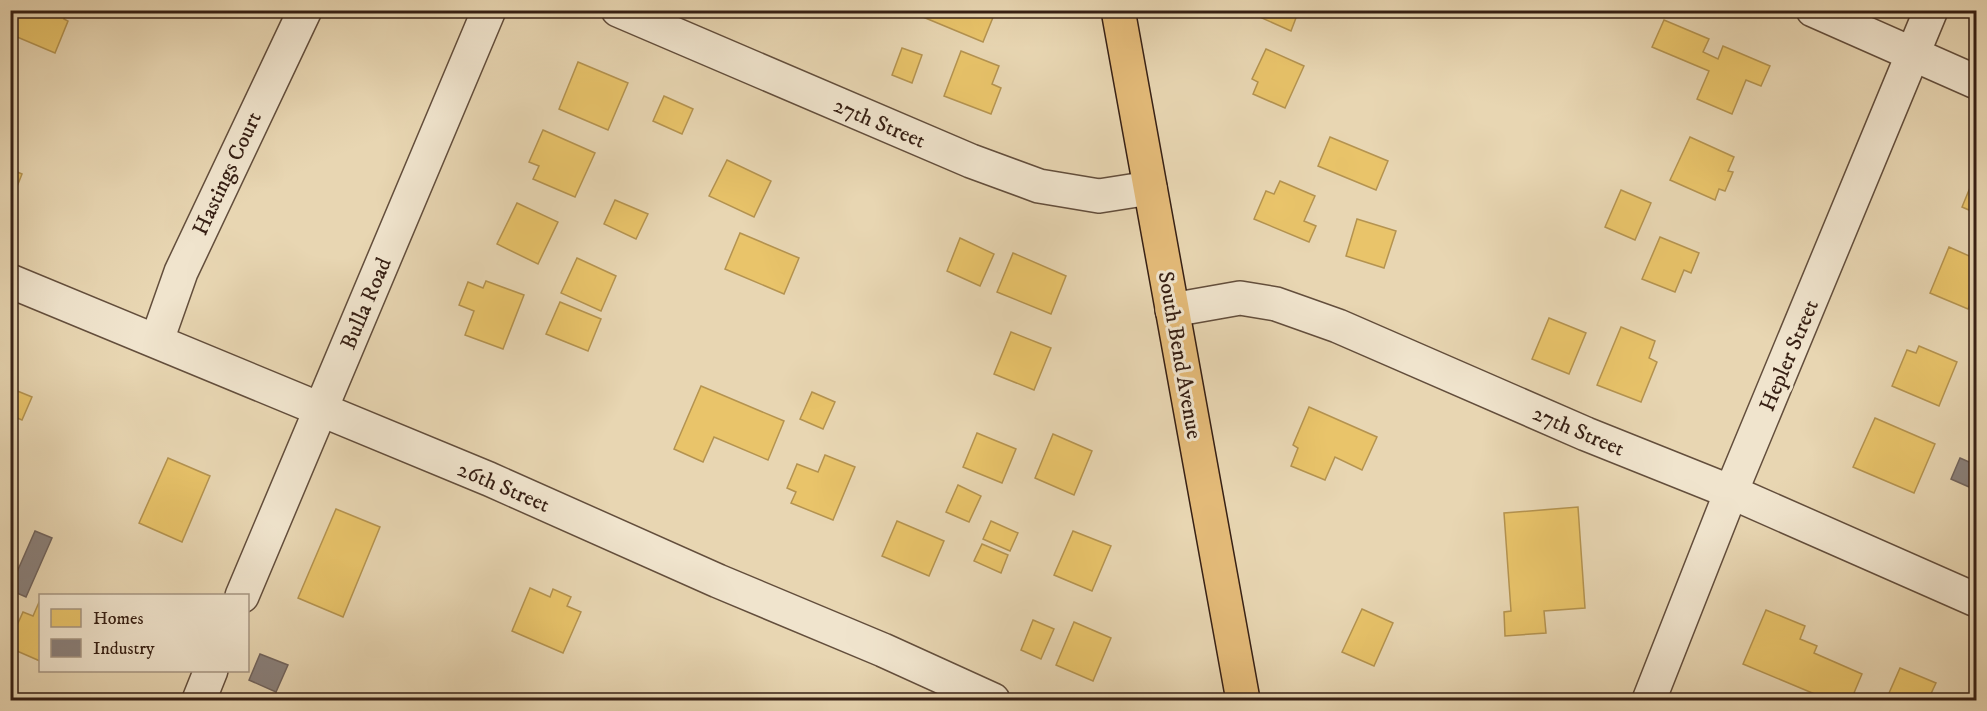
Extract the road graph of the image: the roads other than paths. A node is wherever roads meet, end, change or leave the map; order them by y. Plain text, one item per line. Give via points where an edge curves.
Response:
1 (304, 10) edge
2 (489, 10) edge
3 (618, 10) edge
4 (1118, 10) edge
5 (1813, 10) edge
6 (1931, 10) edge
7 (1913, 54) junction
8 (1977, 82) edge
9 (1150, 188) junction
10 (10, 281) edge
11 (1173, 310) junction
12 (157, 340) junction
13 (320, 409) junction
14 (1731, 492) junction
15 (243, 594) edge
16 (1977, 600) edge
17 (210, 672) edge
18 (943, 690) edge
19 (199, 700) edge
20 (993, 700) edge
21 (1243, 700) edge
22 (1649, 700) edge

1 - 12 street, Hastings Court via 181,272
2 - 13 street, Bulla Road
3 - 9 street, 27th Street via 971,161 1039,186 1099,196
4 - 9 main road, South Bend Avenue
5 - 7 street
6 - 7 street, Hepler Street
7 - 8 street
7 - 14 street, Hepler Street
9 - 11 main road, South Bend Avenue
10 - 12 street, 26th Street
11 - 14 street, 27th Street via 1240,298 1276,304
11 - 21 main road, South Bend Avenue
12 - 13 street, 26th Street
13 - 15 street, Bulla Road
13 - 18 street, 26th Street via 883,650
14 - 16 street, 27th Street
14 - 22 street, Hepler Street
17 - 19 street
18 - 20 street, 26th Street

